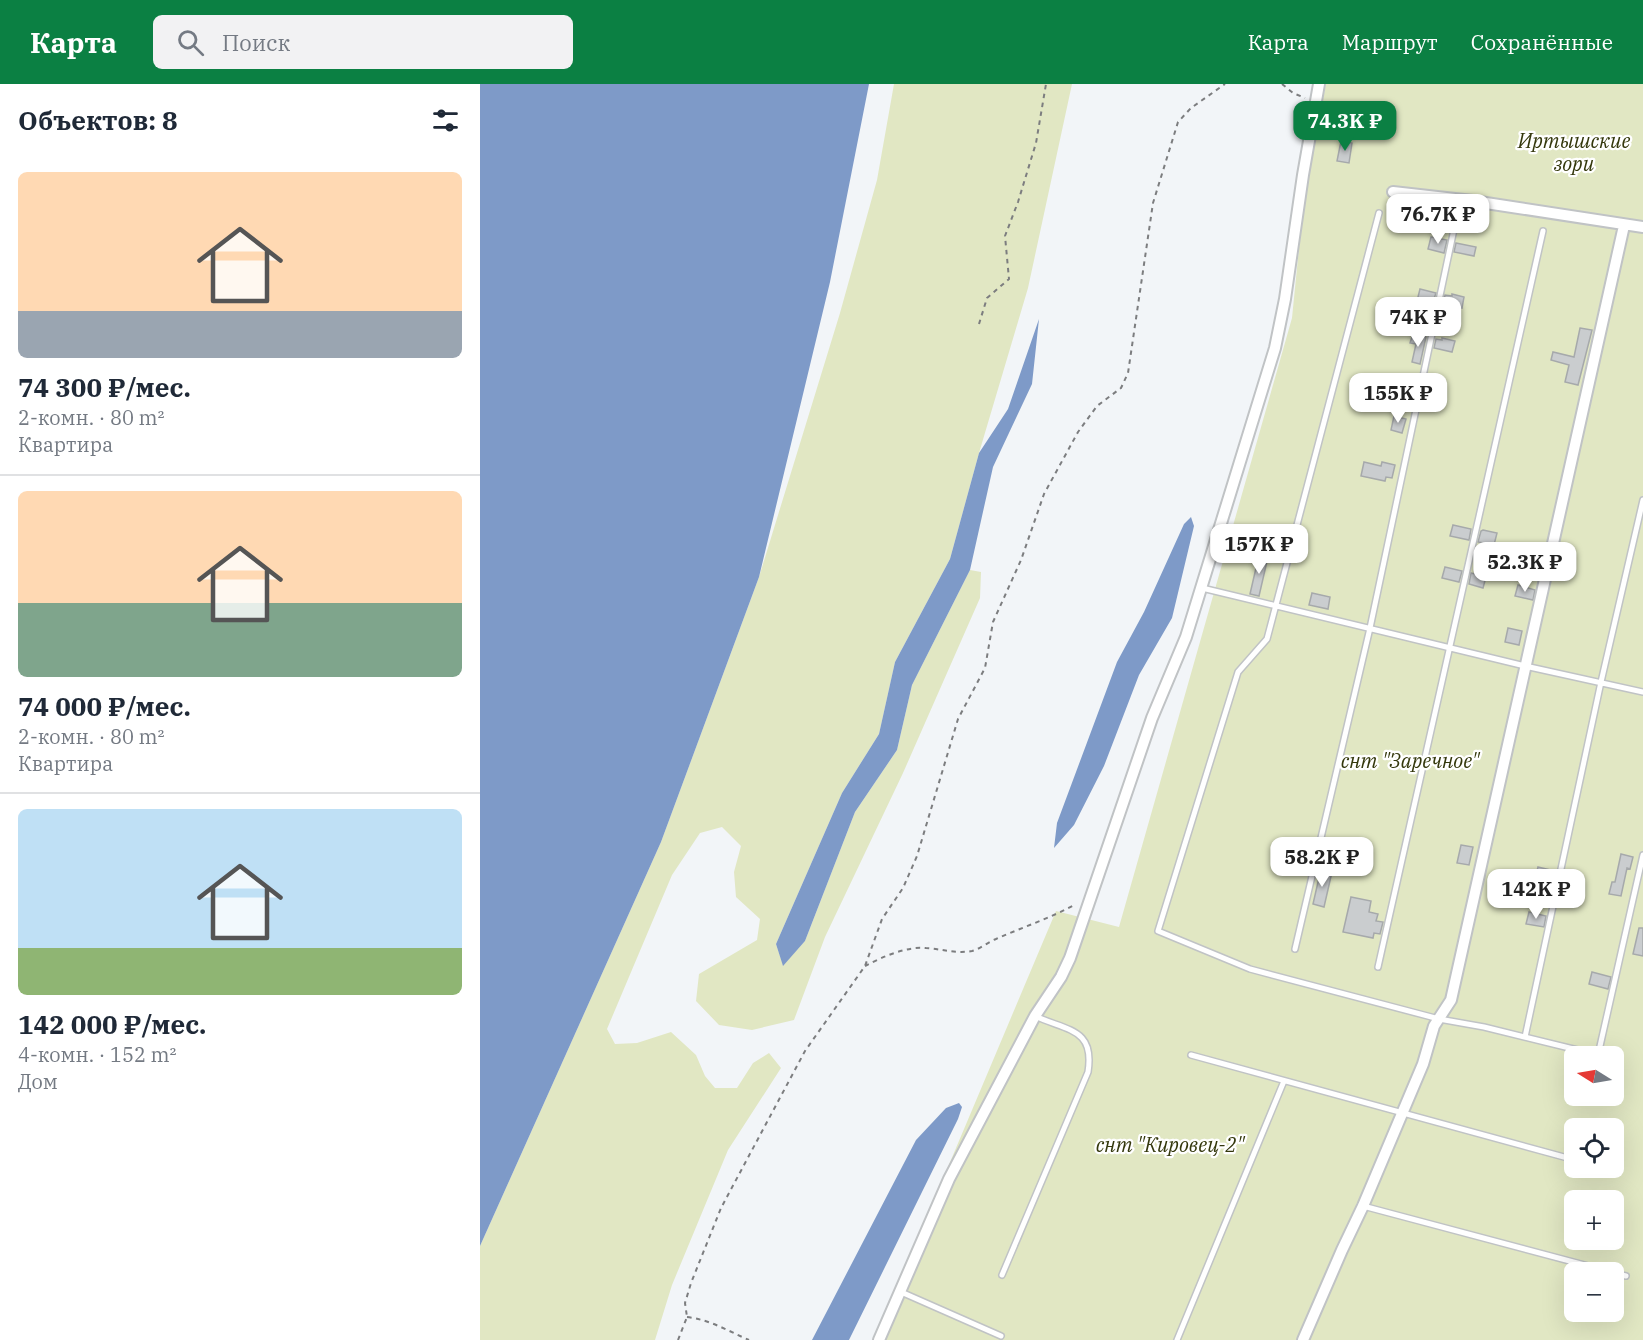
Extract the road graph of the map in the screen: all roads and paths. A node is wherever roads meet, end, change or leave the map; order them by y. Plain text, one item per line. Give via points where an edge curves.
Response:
1 (1047, 84) edge
2 (1225, 84) edge
3 (1281, 84) edge
4 (1319, 84) edge
5 (1315, 103) junction
6 (1393, 192) dead end
7 (1379, 213) dead end
8 (1457, 215) dead end
9 (1643, 227) edge
10 (1623, 230) dead end
11 (1543, 231) dead end
12 (979, 324) dead end
13 (1643, 500) edge
14 (1200, 588) junction
15 (1276, 606) junction
16 (1370, 628) junction
17 (1449, 648) junction
18 (1525, 666) junction
19 (1601, 682) junction
20 (1643, 692) edge
21 (1643, 855) edge
22 (1094, 887) junction
23 (1295, 948) dead end
24 (865, 966) junction
25 (1378, 967) dead end
26 (1035, 1016) junction
27 (1439, 1018) junction
28 (1524, 1036) junction
29 (1191, 1055) dead end
30 (1284, 1081) junction
31 (1402, 1112) junction
32 (1564, 1157) edge
33 (1363, 1206) junction
34 (1574, 1262) edge
35 (1002, 1275) dead end
36 (901, 1292) junction
37 (687, 1317) junction
38 (1000, 1336) dead end
39 (678, 1340) edge
40 (749, 1340) edge
41 (879, 1340) edge
42 (1177, 1340) edge
43 (1303, 1340) edge

1 - 12 path via 1036,143 1005,236 1009,279 987,298
2 - 24 path via 1178,122 1153,203 1128,373 1121,388 1097,406 1078,432 1044,494 1022,560 993,622 986,668 958,719 916,856 903,888 882,919
3 - 5 path
4 - 5 street
5 - 14 street via 1281,324
6 - 9 street
7 - 15 lane
8 - 16 lane
10 - 18 street
11 - 17 lane
13 - 19 lane
14 - 15 lane
14 - 22 street via 1186,637 1152,718
15 - 16 lane
15 - 27 lane via 1267,639 1238,672 1158,931 1250,969
16 - 17 lane
16 - 23 lane
17 - 18 lane
17 - 25 lane
18 - 19 lane
18 - 27 street via 1451,1000
19 - 20 lane
19 - 28 lane
21 - 28 lane via 1598,1055
22 - 24 path via 1076,904 975,950 906,950
22 - 26 street via 1070,958
24 - 37 path via 805,1051 721,1208 691,1283 685,1303
26 - 35 lane via 1077,1033 1087,1042 1088,1072
26 - 36 street via 949,1179
27 - 28 lane
27 - 31 street
29 - 30 lane
30 - 31 lane
30 - 42 lane
31 - 32 lane
31 - 33 street
33 - 34 lane
33 - 43 street
36 - 38 lane
36 - 41 street
37 - 39 path
37 - 40 path via 720,1325

